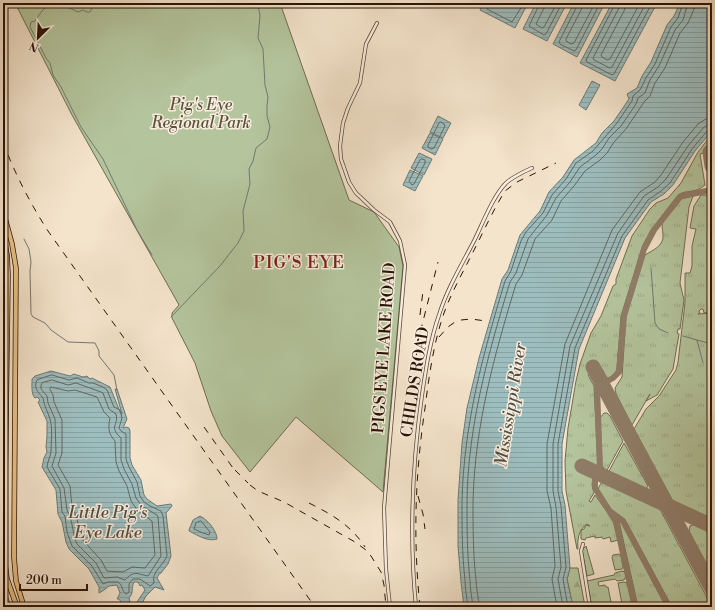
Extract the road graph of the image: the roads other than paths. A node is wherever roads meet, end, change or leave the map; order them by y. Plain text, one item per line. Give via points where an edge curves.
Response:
1 (377, 23) dead end
2 (532, 168) dead end
3 (3, 210) edge
4 (3, 234) edge
5 (5, 284) edge
6 (583, 544) dead end
7 (17, 607) edge
8 (24, 607) edge
9 (390, 607) edge
10 (416, 607) edge
11 (590, 607) edge

1 - 9 street, PIGS EYE LAKE ROAD via 366,44 360,83 343,123 340,146 341,159 349,182 356,193 390,222 400,241 405,265 384,508
2 - 10 street, CHILDS ROAD via 508,181 497,196 448,290 433,333 418,423 413,492 411,541
3 - 8 highway via 10,231 16,268 14,557 16,581
4 - 5 highway via 7,255
5 - 7 highway via 4,557 7,579
6 - 11 street via 581,551

